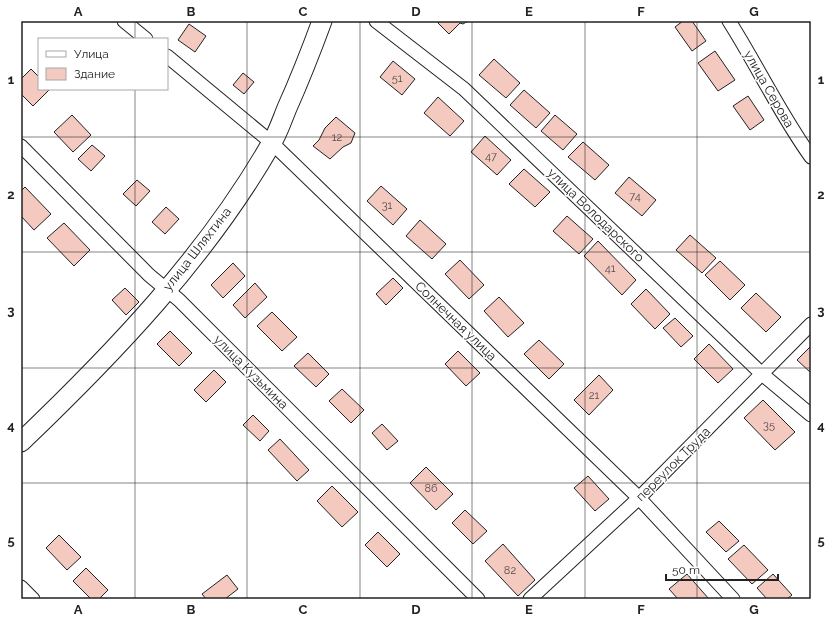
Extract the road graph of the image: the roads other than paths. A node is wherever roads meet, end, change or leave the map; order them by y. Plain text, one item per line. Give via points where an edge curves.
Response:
1 (124, 21) edge
2 (322, 21) edge
3 (376, 21) edge
4 (729, 21) edge
5 (145, 38) edge
6 (168, 57) edge
7 (272, 143) junction
8 (21, 146) edge
9 (811, 156) edge
10 (166, 289) junction
11 (811, 324) edge
12 (762, 374) junction
13 (811, 416) edge
14 (21, 442) edge
15 (639, 498) junction
16 (21, 587) edge
17 (33, 599) edge
18 (478, 599) edge
19 (530, 599) edge
20 (733, 599) edge

1 - 5 street
2 - 7 main road, улица Шляхтина via 308,61
3 - 12 street, улица Володарского via 464,89
4 - 9 street, улица Серова
6 - 7 street, Солнечная улица
7 - 10 main road, улица Шляхтина via 222,220
7 - 15 street, Солнечная улица
8 - 10 street, улица Кузьмина
10 - 14 main road, улица Шляхтина via 112,350
10 - 18 street, улица Кузьмина
11 - 12 street, переулок Труда
12 - 13 street, улица Володарского
12 - 15 street, переулок Труда
15 - 19 street, переулок Труда
15 - 20 street, Солнечная улица
16 - 17 street

